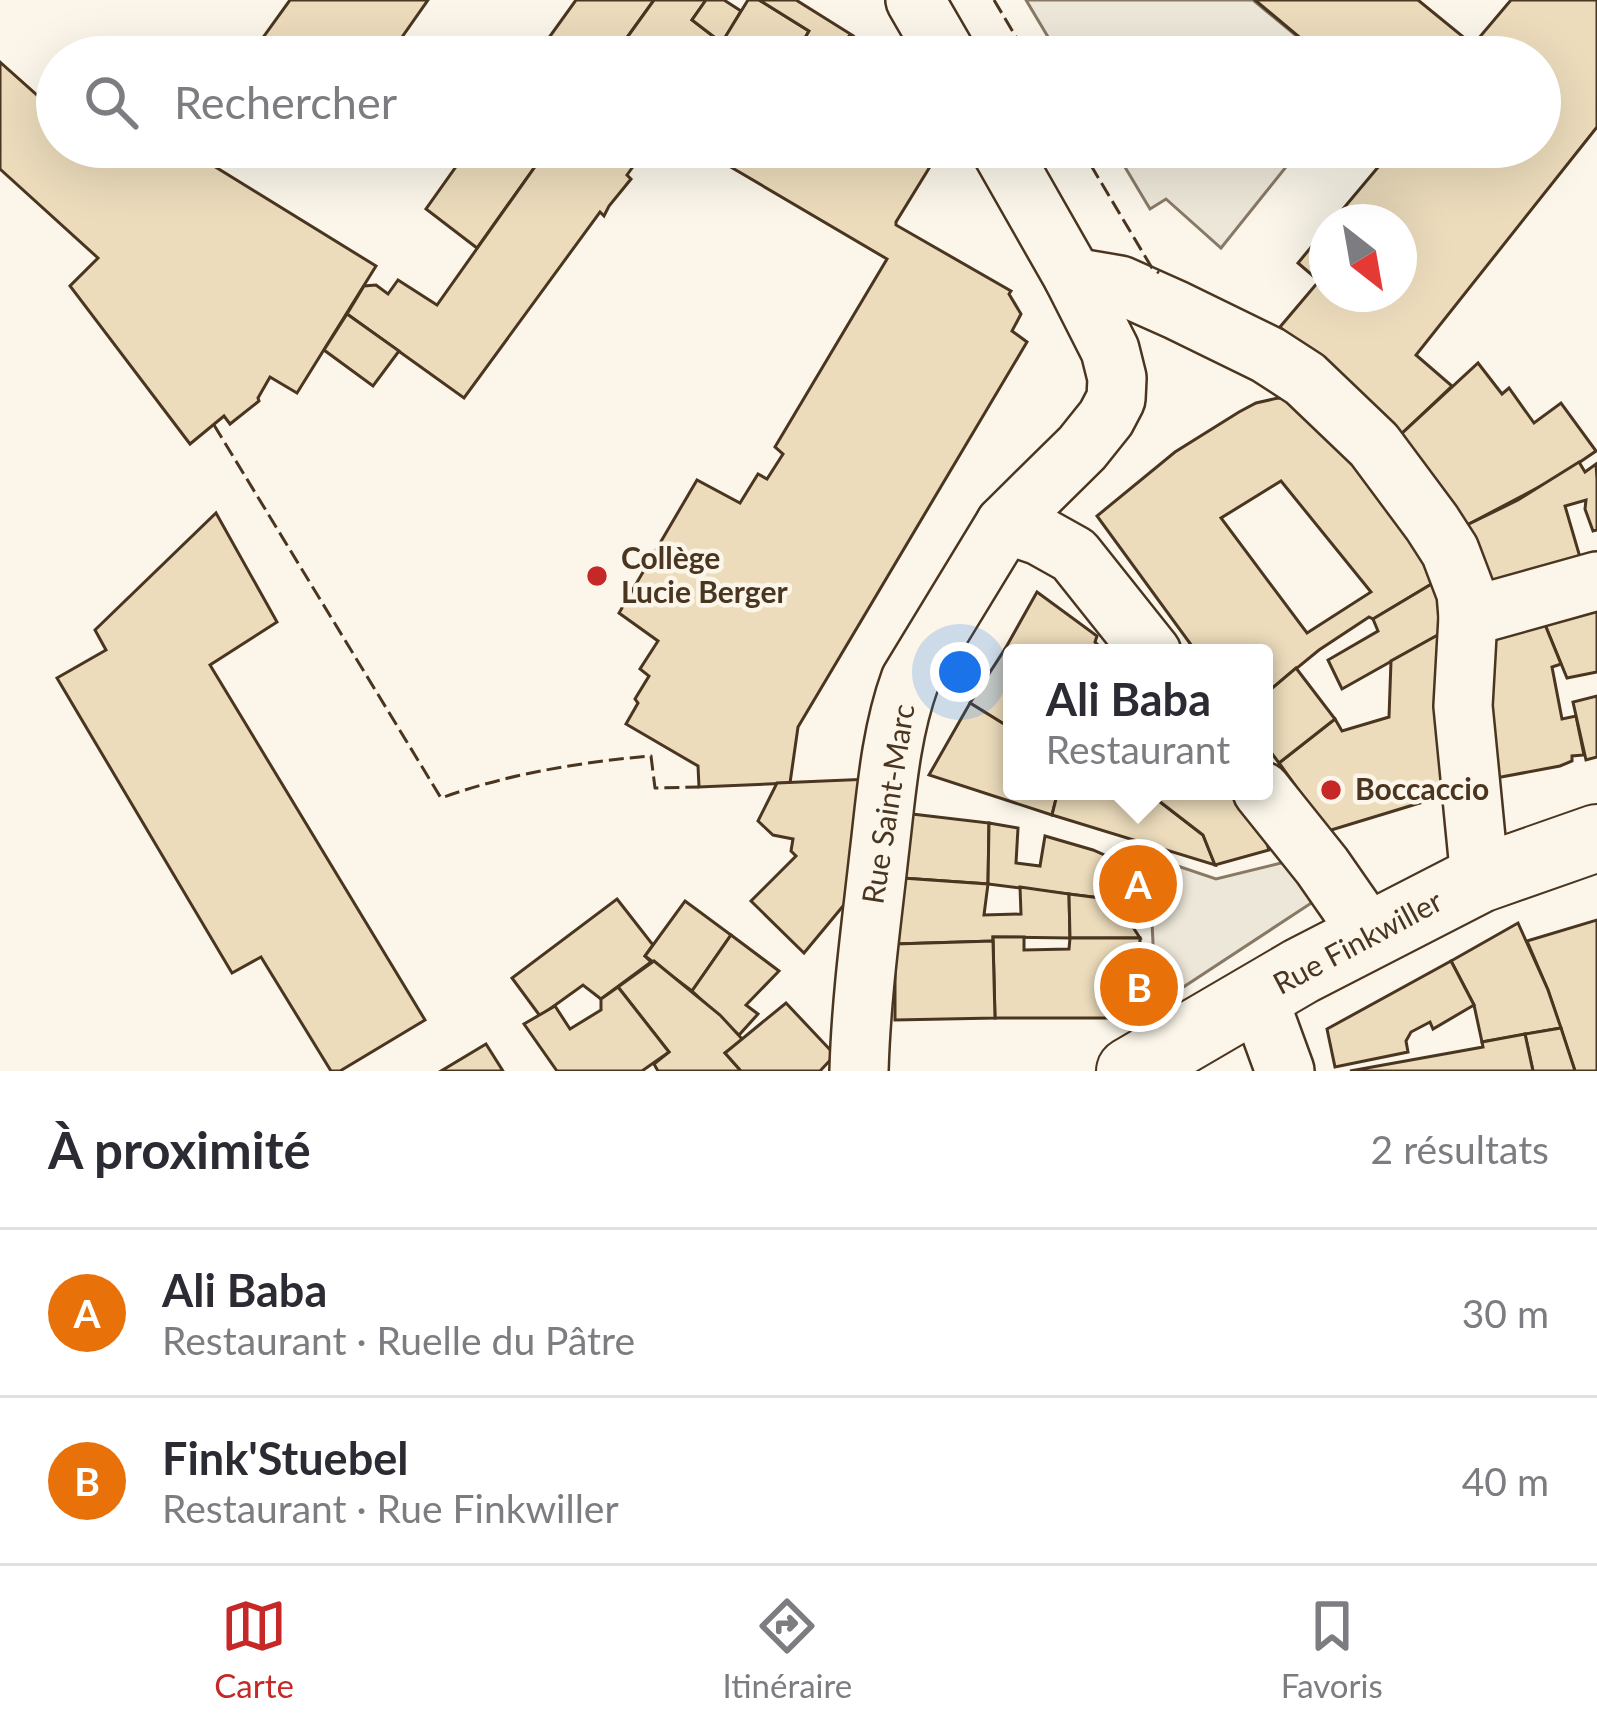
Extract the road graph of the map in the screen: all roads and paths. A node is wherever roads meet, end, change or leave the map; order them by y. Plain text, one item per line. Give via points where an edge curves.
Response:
1 (915, 0) edge
2 (936, 36) edge
3 (1011, 168) edge
4 (1073, 277) junction
5 (1005, 524) junction
6 (1597, 581) edge
7 (1468, 617) junction
8 (1145, 644) edge
9 (1269, 800) edge
10 (1597, 838) edge
11 (1480, 879) junction
12 (1370, 934) junction
13 (1258, 997) junction
14 (859, 1071) edge
15 (1130, 1071) edge
16 (1285, 1071) edge

1 - 2 street
3 - 4 street, Rue Saint-Marc
4 - 5 street, Rue Saint-Marc via 1110,350 1116,399 1082,448
4 - 7 street via 1120,285 1305,379 1375,446 1432,523 1459,571
5 - 8 street via 1074,555
5 - 14 street, Rue Saint-Marc via 900,708
6 - 7 street
7 - 11 street via 1463,706
9 - 12 street
10 - 11 street, Rue Finkwiller
11 - 12 street, Rue Finkwiller
12 - 13 street, Rue Finkwiller
13 - 15 street, Rue Finkwiller
13 - 16 street

